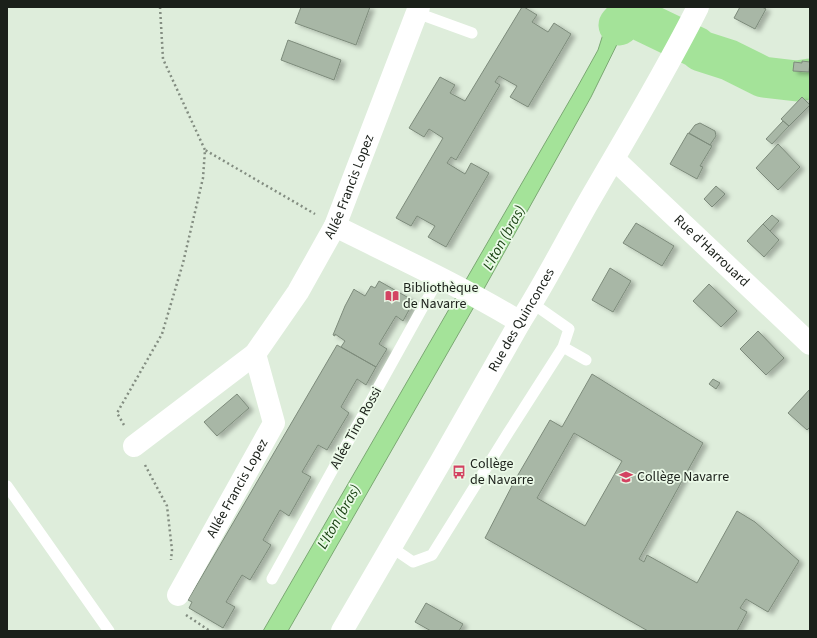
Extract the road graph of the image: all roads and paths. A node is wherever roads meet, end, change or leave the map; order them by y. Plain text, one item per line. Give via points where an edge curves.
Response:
1 (160, 7) edge
2 (698, 7) edge
3 (418, 10) edge
4 (472, 33) dead end
5 (204, 150) junction
6 (614, 159) junction
7 (335, 226) junction
8 (448, 282) junction
9 (532, 303) junction
10 (520, 322) junction
11 (810, 344) edge
12 (563, 347) junction
13 (255, 354) junction
14 (586, 360) dead end
15 (134, 446) junction
16 (7, 486) edge
17 (391, 546) junction
18 (170, 564) dead end
19 (272, 579) dead end
20 (178, 595) joint
21 (109, 631) edge
22 (210, 631) edge
23 (342, 631) edge

1 - 5 path via 163,59
2 - 6 street, Rue des Quinconces
3 - 4 lane
3 - 7 street, Allée Francis Lopez
5 - 7 path
5 - 15 path via 203,178 184,263 162,334 117,413
6 - 9 street, Rue des Quinconces
6 - 11 street, Rue d'Harrouard
7 - 8 street
7 - 13 street, Allée Francis Lopez via 298,292
8 - 10 street
8 - 19 lane, Allée Tino Rossi
9 - 10 street, Rue des Quinconces
9 - 12 lane via 569,329
10 - 17 street, Rue des Quinconces
12 - 14 lane
12 - 17 lane via 432,555 413,562
13 - 15 street, Allée Francis Lopez
13 - 20 street, Allée Francis Lopez via 274,423
15 - 18 path via 167,506 172,550
16 - 21 lane
17 - 23 street, Rue des Quinconces
20 - 22 path via 186,616

